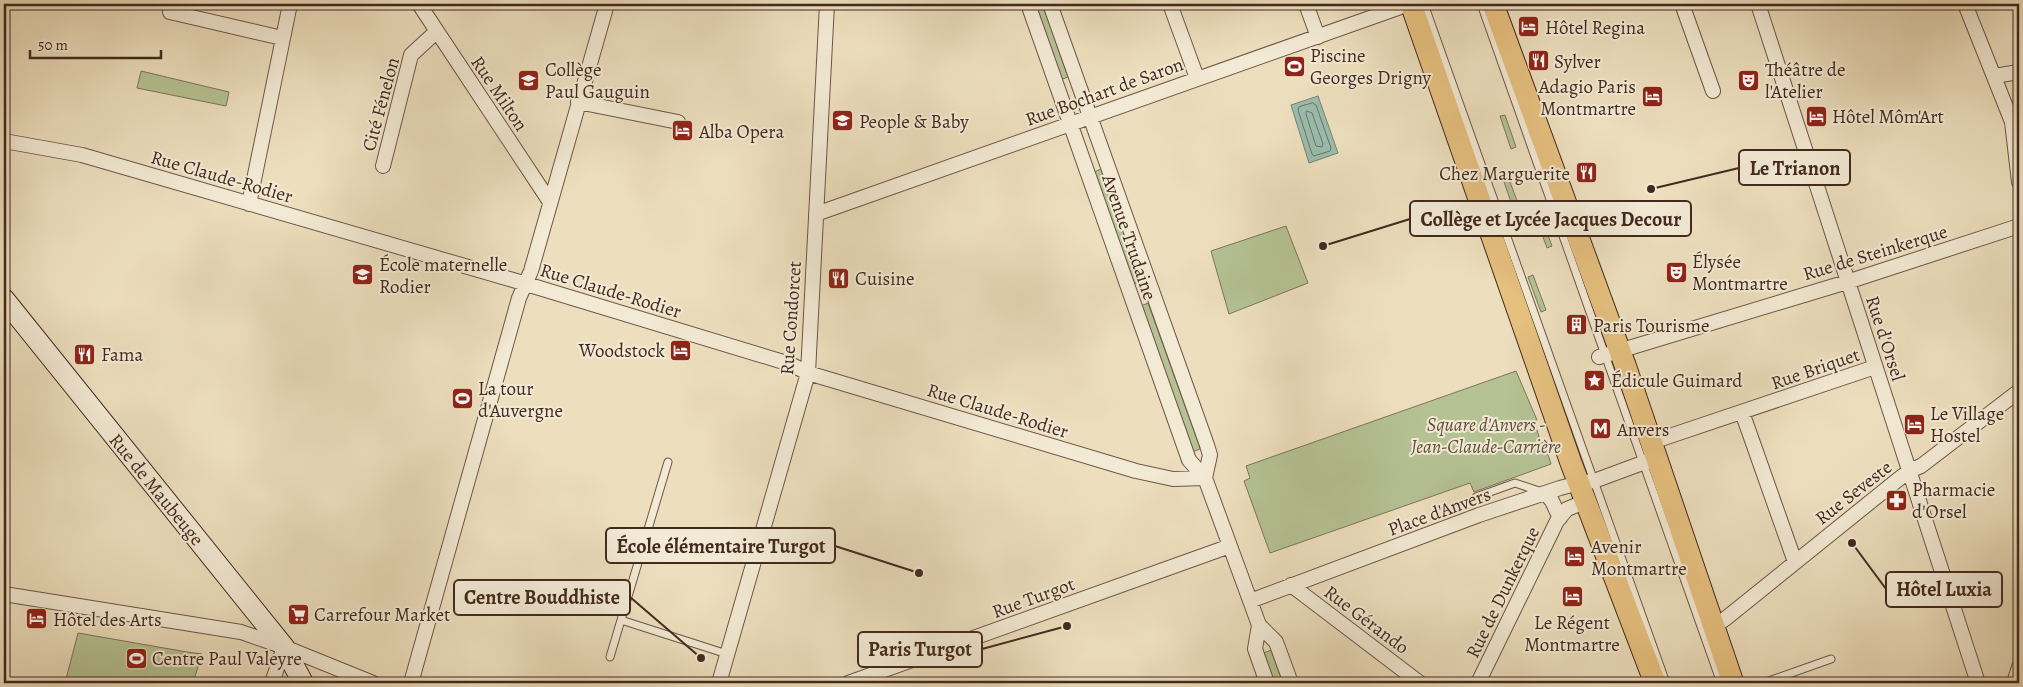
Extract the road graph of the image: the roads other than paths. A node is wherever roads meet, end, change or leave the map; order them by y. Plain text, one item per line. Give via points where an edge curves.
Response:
1 (290, 4) edge
2 (419, 4) edge
3 (607, 4) edge
4 (827, 4) edge
5 (1028, 4) edge
6 (1050, 4) edge
7 (1170, 4) edge
8 (1306, 4) edge
9 (1404, 4) edge
10 (1411, 4) edge
11 (1424, 4) edge
12 (1481, 4) edge
13 (1493, 4) edge
14 (1682, 4) edge
15 (1758, 4) edge
16 (1965, 4) edge
17 (170, 12) dead end
18 (436, 32) junction
19 (1318, 37) junction
20 (282, 38) junction
21 (2019, 72) edge
22 (1994, 76) junction
23 (1197, 78) junction
24 (1713, 91) dead end
25 (578, 102) junction
26 (1090, 117) junction
27 (678, 122) dead end
28 (1070, 124) junction
29 (4, 142) edge
30 (383, 166) dead end
31 (2019, 182) edge
32 (550, 202) junction
33 (250, 204) junction
34 (816, 214) junction
35 (2019, 226) edge
36 (1847, 282) junction
37 (525, 283) junction
38 (4, 299) edge
39 (1608, 354) junction
40 (1876, 368) junction
41 (808, 373) junction
42 (2019, 391) edge
43 (1742, 412) junction
44 (1651, 454) junction
45 (668, 462) dead end
46 (1909, 471) junction
47 (1205, 478) junction
48 (1590, 486) junction
49 (1544, 493) junction
50 (1476, 497) dead end
51 (1560, 518) junction
52 (1230, 546) junction
53 (1795, 562) junction
54 (1291, 585) junction
55 (4, 594) edge
56 (1250, 601) junction
57 (620, 620) junction
58 (1259, 625) junction
59 (1714, 626) junction
60 (284, 647) junction
61 (727, 654) junction
62 (610, 657) dead end
63 (1831, 660) dead end
64 (2019, 667) edge
65 (272, 683) edge
66 (303, 683) edge
67 (373, 683) edge
68 (411, 683) edge
69 (719, 683) edge
70 (848, 683) edge
71 (1267, 683) edge
72 (1291, 683) edge
73 (1420, 683) edge
74 (1478, 683) edge
75 (1655, 683) edge
76 (1666, 683) edge
77 (1721, 683) edge
78 (1733, 683) edge
79 (1762, 683) edge
80 (1978, 683) edge
81 (2014, 683) edge

1 - 20 street
2 - 18 street, Rue Milton
3 - 25 street
4 - 34 street, Rue Condorcet
5 - 28 street, Avenue Trudaine
6 - 26 street, Avenue Trudaine
7 - 23 street
8 - 19 street
9 - 19 street, Rue Bochart de Saron
10 - 48 main road
11 - 48 lane
12 - 39 lane
13 - 39 main road
14 - 24 street
15 - 36 street, Rue d'Orsel
16 - 22 street
17 - 20 street
18 - 30 street, Cité Fénelon via 411,55
18 - 32 street, Rue Milton
19 - 23 street, Rue Bochart de Saron
20 - 33 street
21 - 22 street
22 - 31 street via 2012,122
23 - 26 street, Rue Bochart de Saron
25 - 27 street
25 - 32 street
26 - 28 street, Rue Bochart de Saron
26 - 47 street, Avenue Trudaine via 1207,445 1210,455
28 - 34 street, Rue Bochart de Saron
28 - 47 street, Avenue Trudaine via 1188,460
29 - 33 street, Rue Claude-Rodier via 82,155
32 - 37 street
33 - 37 street, Rue Claude-Rodier
34 - 41 street, Rue Condorcet
35 - 36 street, Rue de Steinkerque
36 - 39 street, Rue de Steinkerque
36 - 40 street, Rue d'Orsel
37 - 41 street, Rue Claude-Rodier via 790,364
37 - 68 street
38 - 60 main road, Rue de Maubeuge
39 - 44 main road
40 - 43 street, Rue Briquet
40 - 46 street, Rue d'Orsel
41 - 47 street, Rue Claude-Rodier via 1136,471 1173,479
41 - 61 street, Rue Condorcet
42 - 46 street, Rue Seveste via 1921,466
43 - 44 street, Rue Briquet
43 - 53 street
44 - 48 street, Rue Briquet
44 - 59 main road
44 - 77 lane
45 - 57 lane
46 - 53 street, Rue Seveste
46 - 80 street, Rue d'Orsel
47 - 52 street, Avenue Trudaine
48 - 49 street, Place d'Anvers
48 - 51 street, Rue de Dunkerque
48 - 75 main road
48 - 76 lane
49 - 50 lane via 1515,483
49 - 51 street, Rue de Dunkerque
49 - 54 street, Place d'Anvers
51 - 74 street, Rue de Dunkerque
52 - 56 street, Avenue Trudaine
52 - 70 street, Rue Turgot
53 - 59 street, Rue Seveste
54 - 56 street, Place d'Anvers
54 - 73 street, Rue Gérando
55 - 60 street via 241,632
56 - 58 street, Avenue Trudaine
57 - 61 lane
57 - 62 lane
58 - 71 street, Avenue Trudaine via 1255,649
58 - 72 street, Avenue Trudaine via 1276,642
59 - 78 main road
60 - 65 street
60 - 66 main road, Rue de Maubeuge
60 - 67 street
61 - 69 street, Rue Condorcet
63 - 79 lane
64 - 81 street

